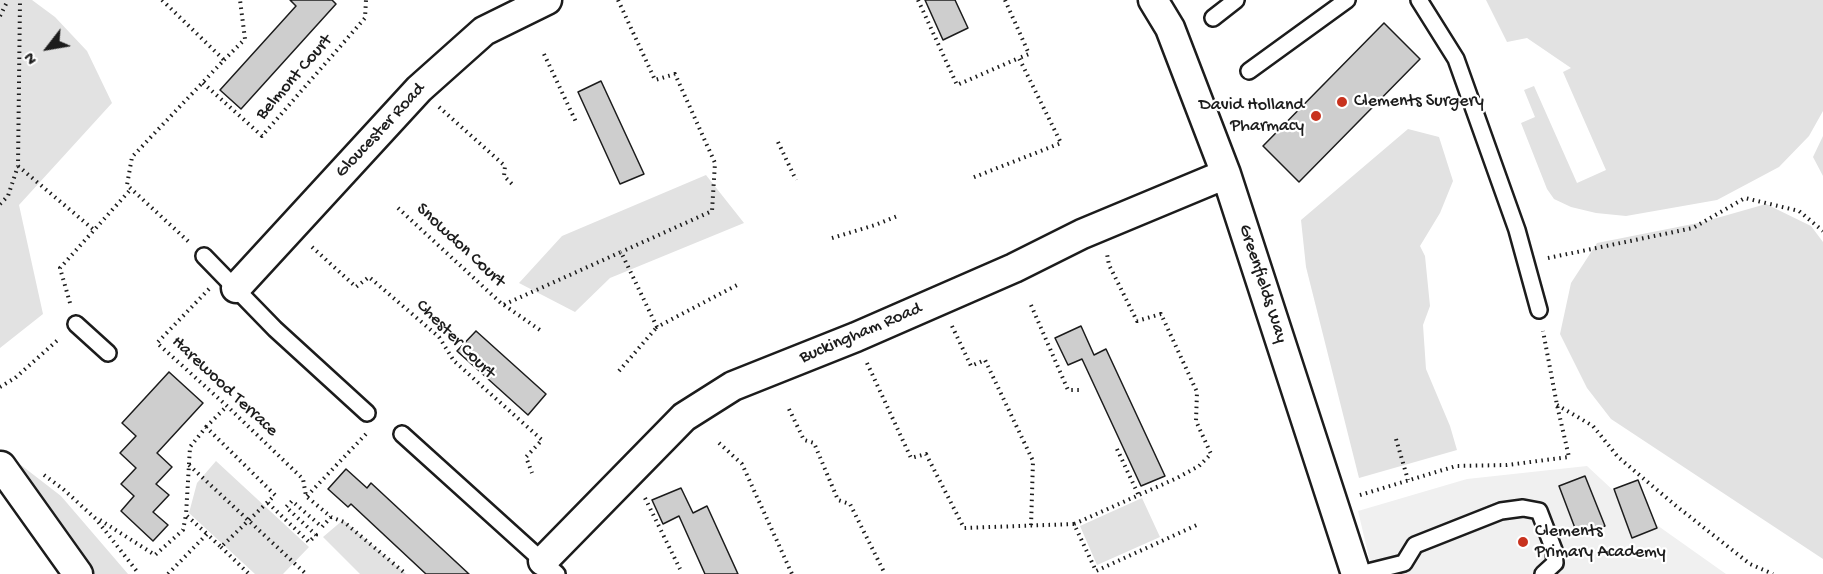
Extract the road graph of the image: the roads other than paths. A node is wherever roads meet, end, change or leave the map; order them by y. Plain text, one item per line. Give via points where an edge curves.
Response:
1 (547, 0) edge
2 (1153, 0) edge
3 (1236, 0) edge
4 (1347, 0) edge
5 (1419, 0) edge
6 (1213, 18) dead end
7 (1249, 71) dead end
8 (1226, 174) junction
9 (204, 255) road end
10 (229, 282) junction
11 (1539, 310) road end
12 (76, 324) road end
13 (108, 353) dead end
14 (367, 413) dead end
15 (402, 434) dead end
16 (1, 466) edge
17 (550, 568) edge
18 (1409, 568) edge
19 (78, 574) edge
20 (1358, 574) edge
21 (1543, 574) edge

1 - 10 street, Gloucester Road via 484,31 419,89 292,228
2 - 8 street, Greenfields Way via 1170,28
3 - 6 lane
4 - 7 lane
5 - 11 lane via 1456,59 1517,230
8 - 17 street, Buckingham Road via 1082,234 856,337 733,386 684,417 632,470
8 - 20 street, Greenfields Way
9 - 10 lane
10 - 14 lane
12 - 13 lane
15 - 17 lane
16 - 19 street
18 - 20 lane
18 - 21 lane via 1414,545 1501,511 1523,508 1539,511 1554,550 1555,563

